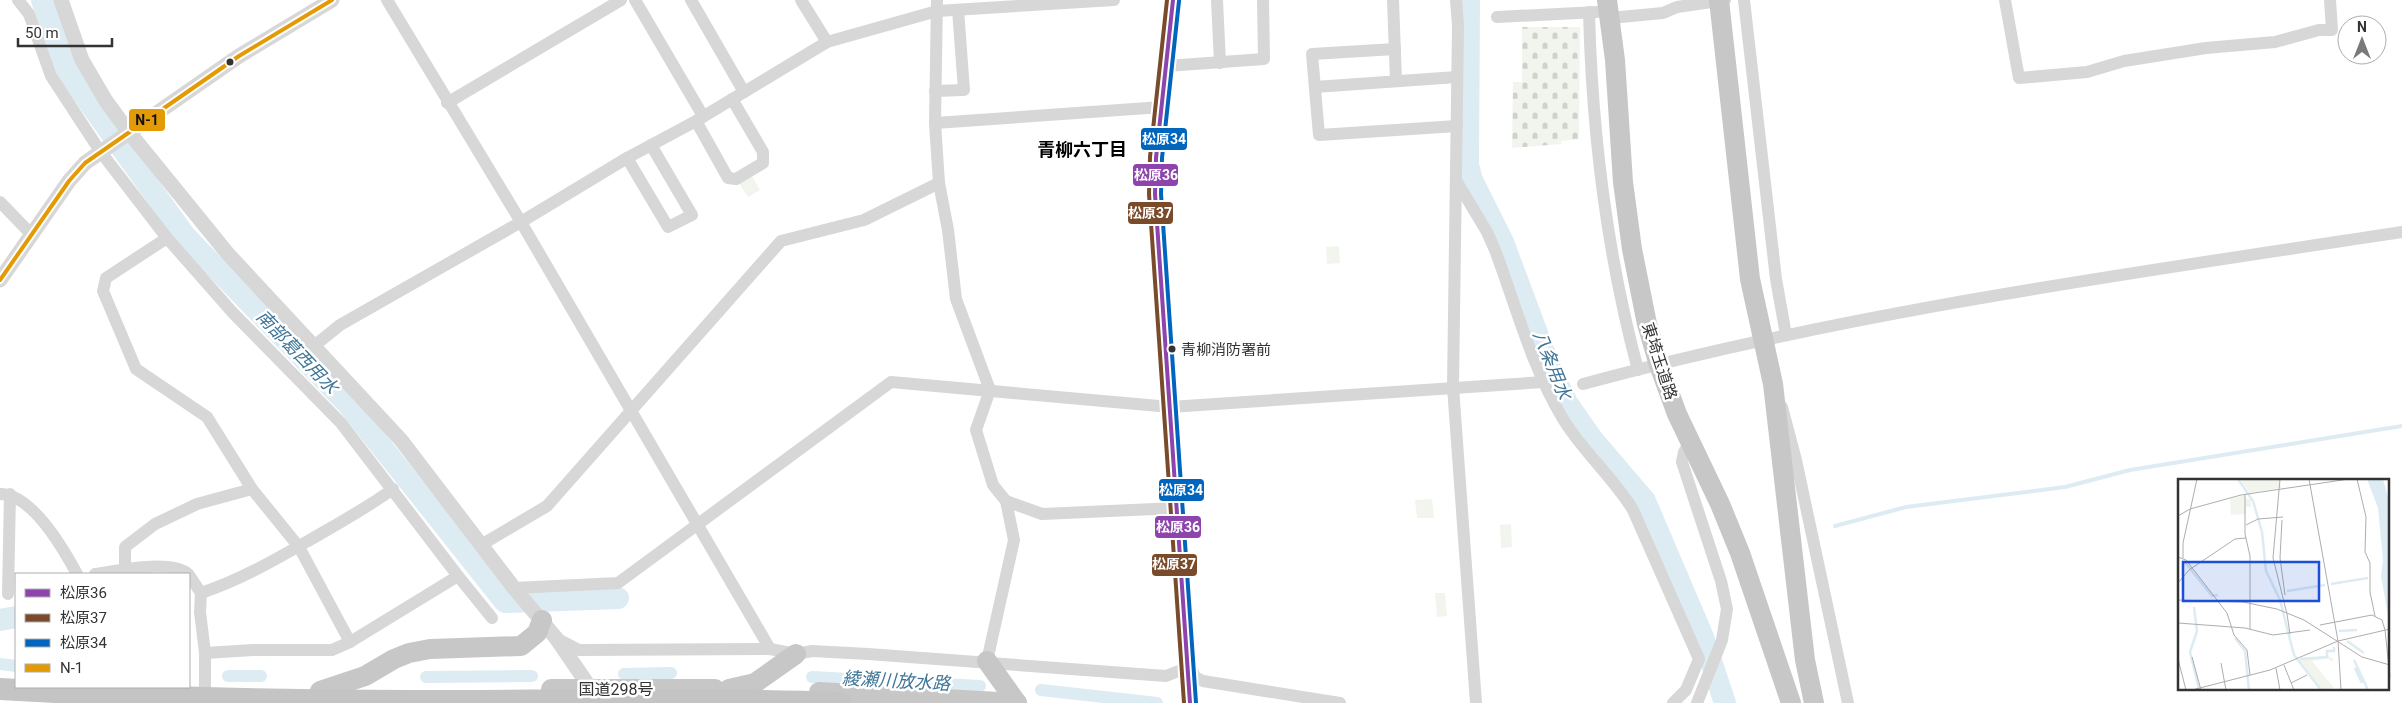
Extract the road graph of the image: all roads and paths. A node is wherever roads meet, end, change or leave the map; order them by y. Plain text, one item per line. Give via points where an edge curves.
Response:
1 (18, 0) edge
2 (61, 0) edge
3 (332, 0) edge
4 (387, 0) edge
5 (622, 0) edge
6 (635, 0) edge
7 (691, 0) edge
8 (801, 0) edge
9 (1114, 0) edge
10 (1173, 0) edge
11 (1217, 0) edge
12 (1263, 0) edge
13 (1393, 0) edge
14 (1456, 0) edge
15 (1722, 0) edge
16 (1744, 0) edge
17 (2005, 0) edge
18 (2330, 0) edge
19 (938, 5) edge
20 (958, 10) junction
21 (1609, 10) edge
22 (1588, 12) junction
23 (1497, 17) dead end
24 (827, 42) junction
25 (1395, 49) junction
26 (1220, 63) junction
27 (1166, 66) junction
28 (1457, 77) junction
29 (1396, 80) junction
30 (1314, 87) junction
31 (935, 91) junction
32 (744, 92) junction
33 (732, 99) junction
34 (447, 103) junction
35 (1162, 107) junction
36 (699, 118) junction
37 (935, 123) junction
38 (1457, 126) junction
39 (125, 133) junction
40 (652, 145) junction
41 (101, 150) junction
42 (627, 158) junction
43 (1456, 182) junction
44 (939, 183) junction
45 (0, 202) edge
46 (521, 222) junction
47 (2402, 232) edge
48 (32, 235) junction
49 (167, 238) junction
50 (0, 280) edge
51 (1786, 335) junction
52 (1762, 339) junction
53 (314, 346) junction
54 (1659, 365) junction
55 (1638, 370) junction
56 (1543, 382) junction
57 (1583, 384) dead end
58 (1773, 384) junction
59 (1454, 386) junction
60 (990, 390) junction
61 (1170, 407) junction
62 (631, 412) junction
63 (1690, 442) junction
64 (252, 489) junction
65 (393, 489) junction
66 (5, 494) edge
67 (1006, 501) junction
68 (1177, 508) junction
69 (696, 526) junction
70 (481, 545) junction
71 (299, 547) junction
72 (125, 569) junction
73 (76, 573) edge
74 (101, 573) edge
75 (183, 573) edge
76 (4, 576) edge
77 (458, 576) junction
78 (190, 578) edge
79 (514, 588) junction
80 (201, 593) junction
81 (8, 594) edge
82 (492, 618) dead end
83 (540, 618) junction
84 (556, 638) junction
85 (350, 642) junction
86 (770, 649) junction
87 (204, 653) junction
88 (796, 654) junction
89 (987, 662) junction
90 (1188, 662) junction
91 (0, 679) edge
92 (15, 680) edge
93 (160, 688) edge
94 (0, 689) edge
95 (591, 689) junction
96 (729, 690) junction
97 (320, 691) junction
98 (205, 696) edge
99 (610, 703) edge
100 (841, 703) edge
101 (1017, 703) edge
102 (1190, 703) edge
103 (1340, 703) edge
104 (1476, 703) edge
105 (1673, 703) edge
106 (1697, 703) edge
107 (1791, 703) edge
108 (1814, 703) edge
109 (1848, 703) edge

1 - 41 street via 29,14 51,76
2 - 39 street via 82,60
3 - 39 street via 239,56
4 - 34 street
5 - 34 street
6 - 36 street
7 - 32 street
8 - 24 street
9 - 20 street
10 - 27 street
11 - 26 street
12 - 26 street via 1264,59
13 - 25 street
14 - 28 street
15 - 21 street via 1677,7 1663,14
15 - 52 highway via 1750,279
16 - 51 street via 1776,279
17 - 18 street via 2019,78 2087,72 2124,61 2206,48 2275,42 2319,30 2332,30
19 - 20 street
19 - 24 street
19 - 31 street
20 - 31 street via 964,90
21 - 22 street
21 - 54 highway, 東埼玉道路 via 1623,182 1632,249
22 - 23 street
22 - 55 street via 1601,184 1619,294
24 - 32 street
25 - 29 street
25 - 30 street via 1312,54
26 - 27 street
27 - 35 street
28 - 29 street
28 - 38 street
29 - 30 street
30 - 38 street via 1319,135
31 - 37 street
32 - 33 street
33 - 36 street
33 - 36 street via 763,152 763,163 736,178 728,178
34 - 46 street
35 - 37 street
35 - 61 street via 1156,158 1156,200
36 - 40 street
37 - 44 street
38 - 43 street
39 - 41 street
39 - 53 street via 228,254
40 - 42 street
40 - 42 street via 692,215 668,227
41 - 48 street via 76,172
41 - 49 street
42 - 46 street
43 - 56 street via 1491,241
43 - 59 street
44 - 60 street via 956,299
44 - 62 street via 864,220 781,241
45 - 48 street
46 - 53 street via 340,325
46 - 62 street
47 - 51 street via 1996,297
48 - 50 street
49 - 64 street via 106,278 103,291 136,369 202,412
49 - 65 street via 233,314 341,423
51 - 52 street
52 - 54 street
52 - 58 highway
53 - 70 street via 401,440
54 - 55 street
54 - 63 highway, 東埼玉道路
55 - 57 street
56 - 59 street
56 - 105 street via 1584,449 1620,489 1633,510 1699,659 1686,690
58 - 108 highway via 1805,660
58 - 109 street via 1790,434
59 - 61 street
59 - 104 street
60 - 61 street
60 - 67 street via 976,430 993,485
60 - 69 street via 891,382
61 - 68 street
62 - 69 street
62 - 70 street via 547,506
63 - 106 street via 1682,462 1727,609 1722,640
63 - 107 highway, 東埼玉道路 via 1740,553
64 - 71 street
64 - 72 street via 197,504 155,524 125,547
65 - 71 street
65 - 77 street
66 - 73 street via 27,503
66 - 76 street
67 - 68 street via 1042,514
67 - 89 street via 1014,540
68 - 90 street
69 - 79 street via 618,582
69 - 86 street
70 - 79 street
71 - 80 street via 223,586
71 - 85 street
72 - 74 street
72 - 75 street via 171,568
76 - 81 street
77 - 82 street
77 - 85 street
78 - 80 street
79 - 83 street
80 - 87 street
83 - 84 street
83 - 97 highway via 536,633 521,646 430,649 409,653 366,676
84 - 86 street via 579,650
84 - 95 street
85 - 87 street via 332,650
86 - 88 street
87 - 98 street
88 - 89 street via 812,651
88 - 96 highway via 755,683
89 - 90 street via 1166,676 1181,670
89 - 101 highway
90 - 102 street
90 - 103 street via 1195,677 1203,681
91 - 92 highway
93 - 98 highway, 国道298号
94 - 100 highway, bridge via 256,700 667,698
95 - 96 highway, 国道298号
95 - 97 highway, 国道298号
95 - 99 street
96 - 101 highway, 国道298号 via 834,692
97 - 98 highway, 国道298号

